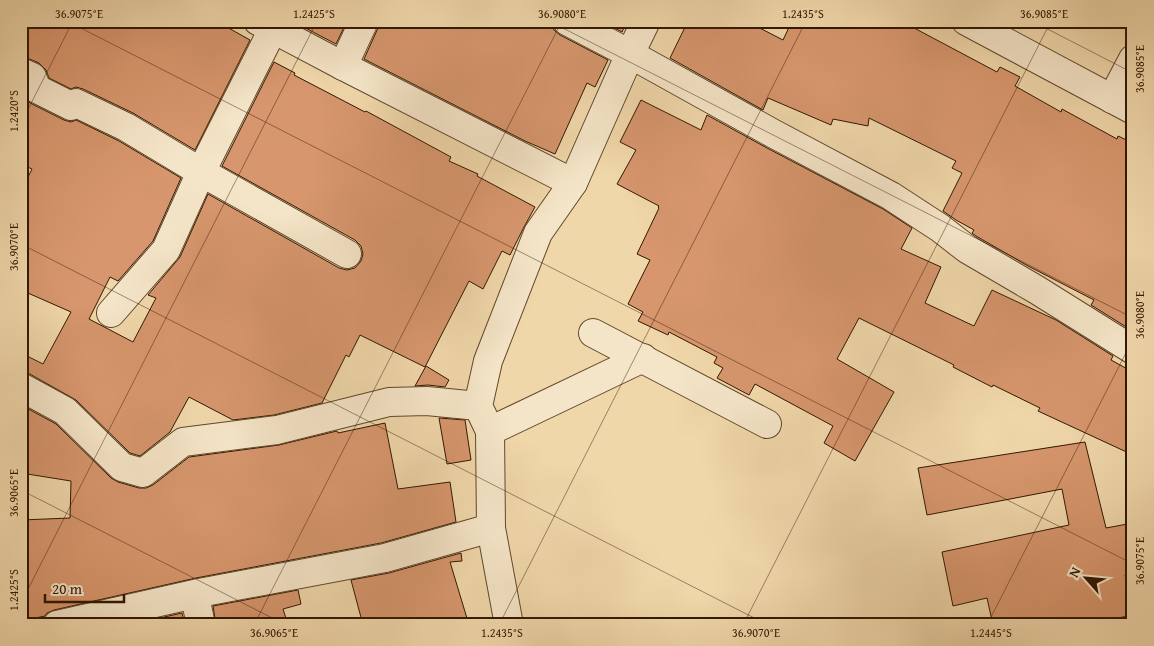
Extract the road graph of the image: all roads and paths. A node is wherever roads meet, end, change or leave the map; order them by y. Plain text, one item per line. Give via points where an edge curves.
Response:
1 (364, 21) edge
2 (567, 21) edge
3 (646, 21) edge
4 (966, 21) edge
5 (266, 25) edge
6 (630, 54) junction
7 (1133, 59) edge
8 (343, 66) junction
9 (21, 72) edge
10 (1123, 104) edge
11 (201, 172) junction
12 (573, 183) junction
13 (347, 254) dead end
14 (111, 313) dead end
15 (593, 333) dead end
16 (1133, 350) edge
17 (643, 358) junction
18 (21, 387) edge
19 (478, 406) junction
20 (767, 424) dead end
21 (490, 431) junction
22 (491, 528) junction
23 (199, 593) junction
24 (57, 625) edge
25 (201, 625) edge
26 (509, 625) edge

1 - 8 street
2 - 6 street
3 - 6 street
4 - 10 street
5 - 8 street
5 - 11 street
6 - 12 street
6 - 16 street via 891,196 967,249
7 - 10 street
8 - 12 street
9 - 11 street via 32,78 37,89 126,127
11 - 13 street
11 - 14 street via 166,250
12 - 19 street via 538,233 488,361
15 - 17 street
17 - 20 street
17 - 21 street
18 - 19 street via 65,411 122,467 143,473 183,442 277,430 389,402
19 - 21 street
21 - 22 street
22 - 23 street via 385,558
22 - 26 street
23 - 24 street
23 - 25 street via 197,606

